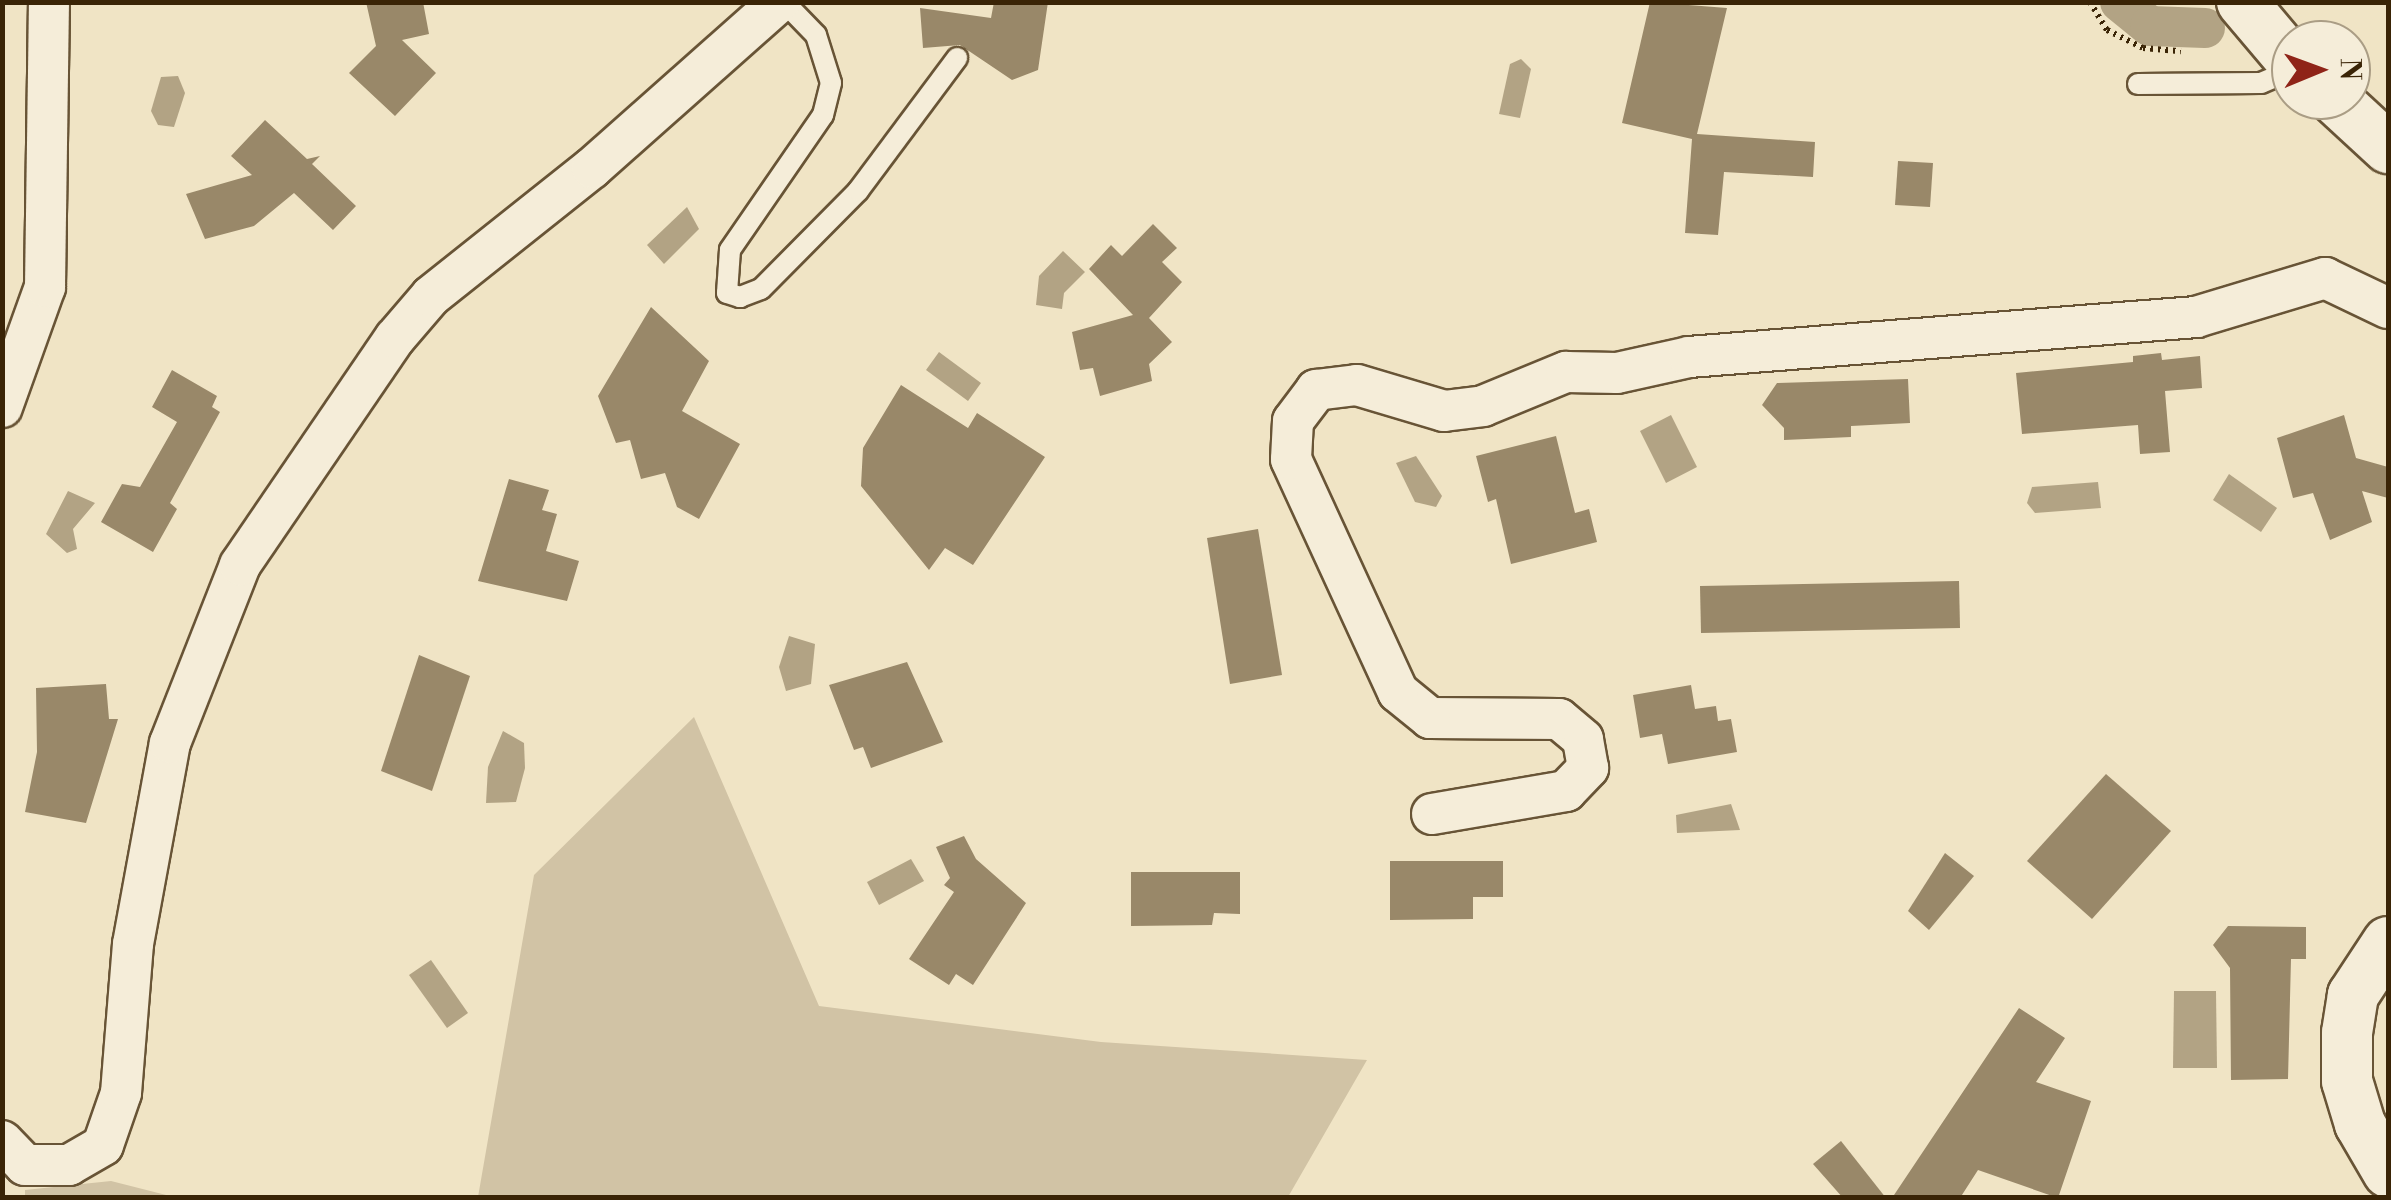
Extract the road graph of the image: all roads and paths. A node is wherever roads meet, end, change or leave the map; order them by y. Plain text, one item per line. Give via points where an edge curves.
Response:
1 (49, 2) edge
2 (781, 2) edge
3 (2090, 2) edge
4 (2242, 2) edge
5 (2271, 36) edge
6 (2188, 51) dead end
7 (957, 58) dead end
8 (2271, 79) edge
9 (2138, 84) dead end
10 (2358, 120) edge
11 (2388, 148) edge
12 (2388, 308) edge
13 (2, 407) edge
14 (1432, 814) dead end
15 (2388, 942) edge
16 (2, 1141) edge
17 (2388, 1172) edge

1 - 13 street via 46,287
2 - 7 lane via 816,34 831,83 823,114 730,250 726,293 740,297 761,289 858,191
2 - 16 street via 592,168 431,296 395,338 240,565 170,743 133,944 121,1093 103,1146 69,1165 25,1165
3 - 6 path via 2108,30 2143,48
4 - 5 street
8 - 9 lane
10 - 11 street
12 - 14 street via 2324,278 2196,316 1689,357 1616,373 1566,372 1483,406 1444,411 1357,386 1316,390 1294,422 1292,459 1398,692 1430,718 1559,719 1582,740 1588,768 1566,791
15 - 17 street via 2353,995 2347,1081 2360,1124

